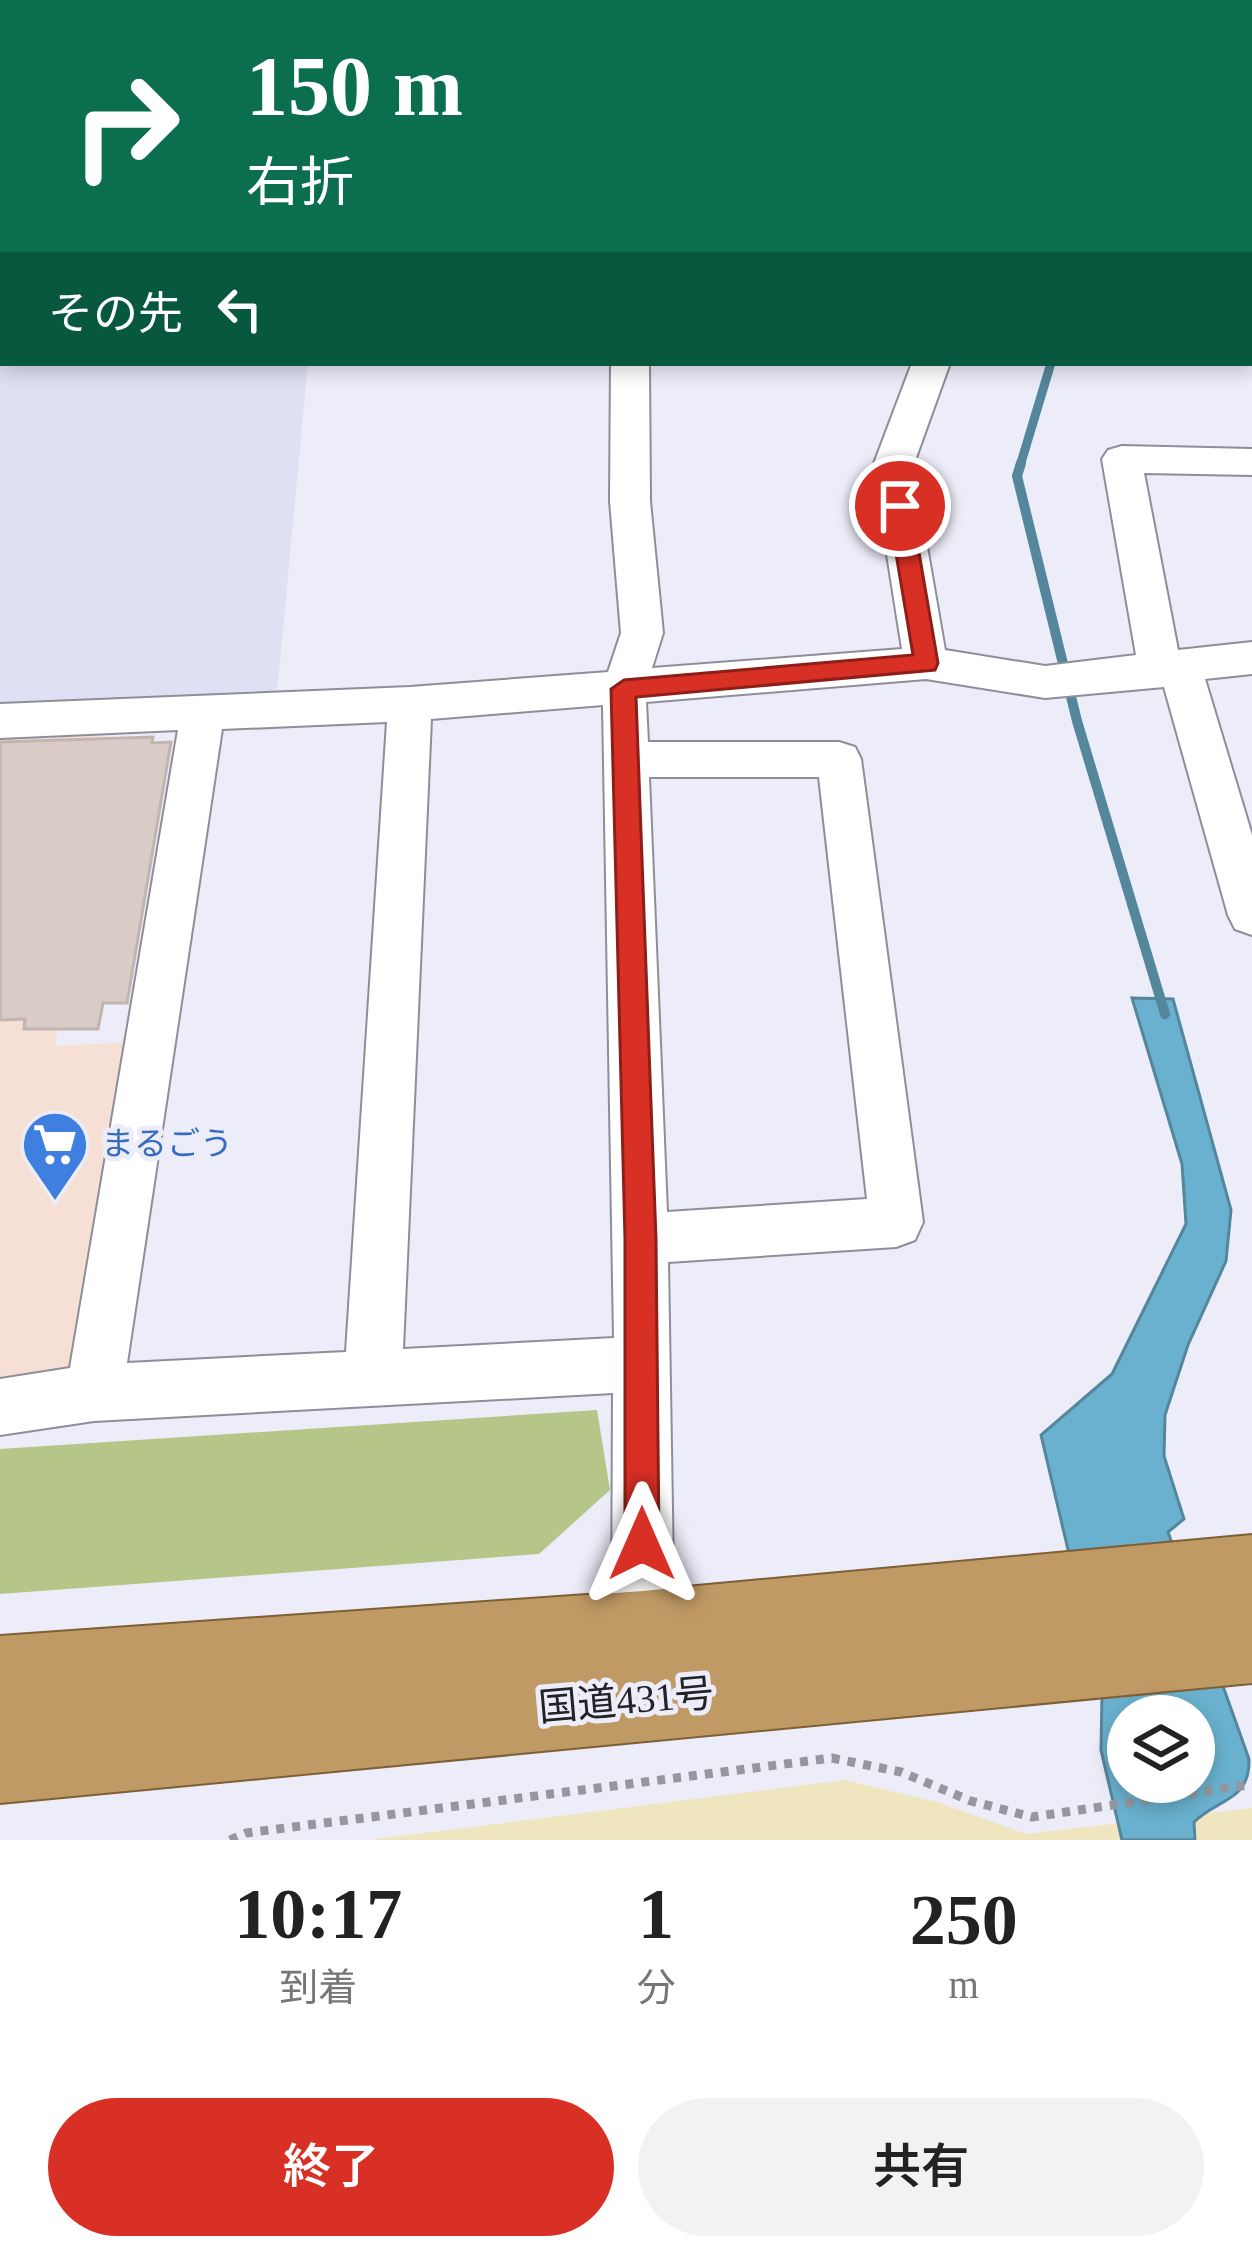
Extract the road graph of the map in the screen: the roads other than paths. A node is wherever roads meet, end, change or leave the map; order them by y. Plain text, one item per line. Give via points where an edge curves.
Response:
1 (630, 366) edge
2 (930, 366) edge
3 (1252, 462) edge
4 (1252, 658) edge
5 (926, 663) junction
6 (1171, 671) junction
7 (624, 689) junction
8 (410, 704) junction
9 (202, 716) junction
10 (0, 721) edge
11 (626, 760) junction
12 (1252, 915) edge
13 (641, 1239) junction
14 (640, 1364) junction
15 (373, 1379) junction
16 (94, 1393) junction
17 (0, 1407) edge
18 (1237, 1610) edge
19 (1075, 1627) junction
20 (643, 1634) junction
21 (0, 1679) edge
22 (0, 1759) edge

1 - 7 street via 630,501 642,633
2 - 5 street via 893,466
3 - 6 street via 1121,459
4 - 6 street
5 - 6 street via 1045,682
5 - 7 street
6 - 12 street
7 - 8 street
7 - 11 street
8 - 9 street
8 - 15 street
9 - 10 street
9 - 16 street
11 - 13 street
11 - 13 street via 839,759 896,1222
13 - 14 street
14 - 15 street
14 - 20 street
15 - 16 street
16 - 17 street
18 - 19 highway, 国道431号
19 - 20 highway, 国道431号
19 - 22 highway, 国道431号
20 - 21 highway, 国道431号

